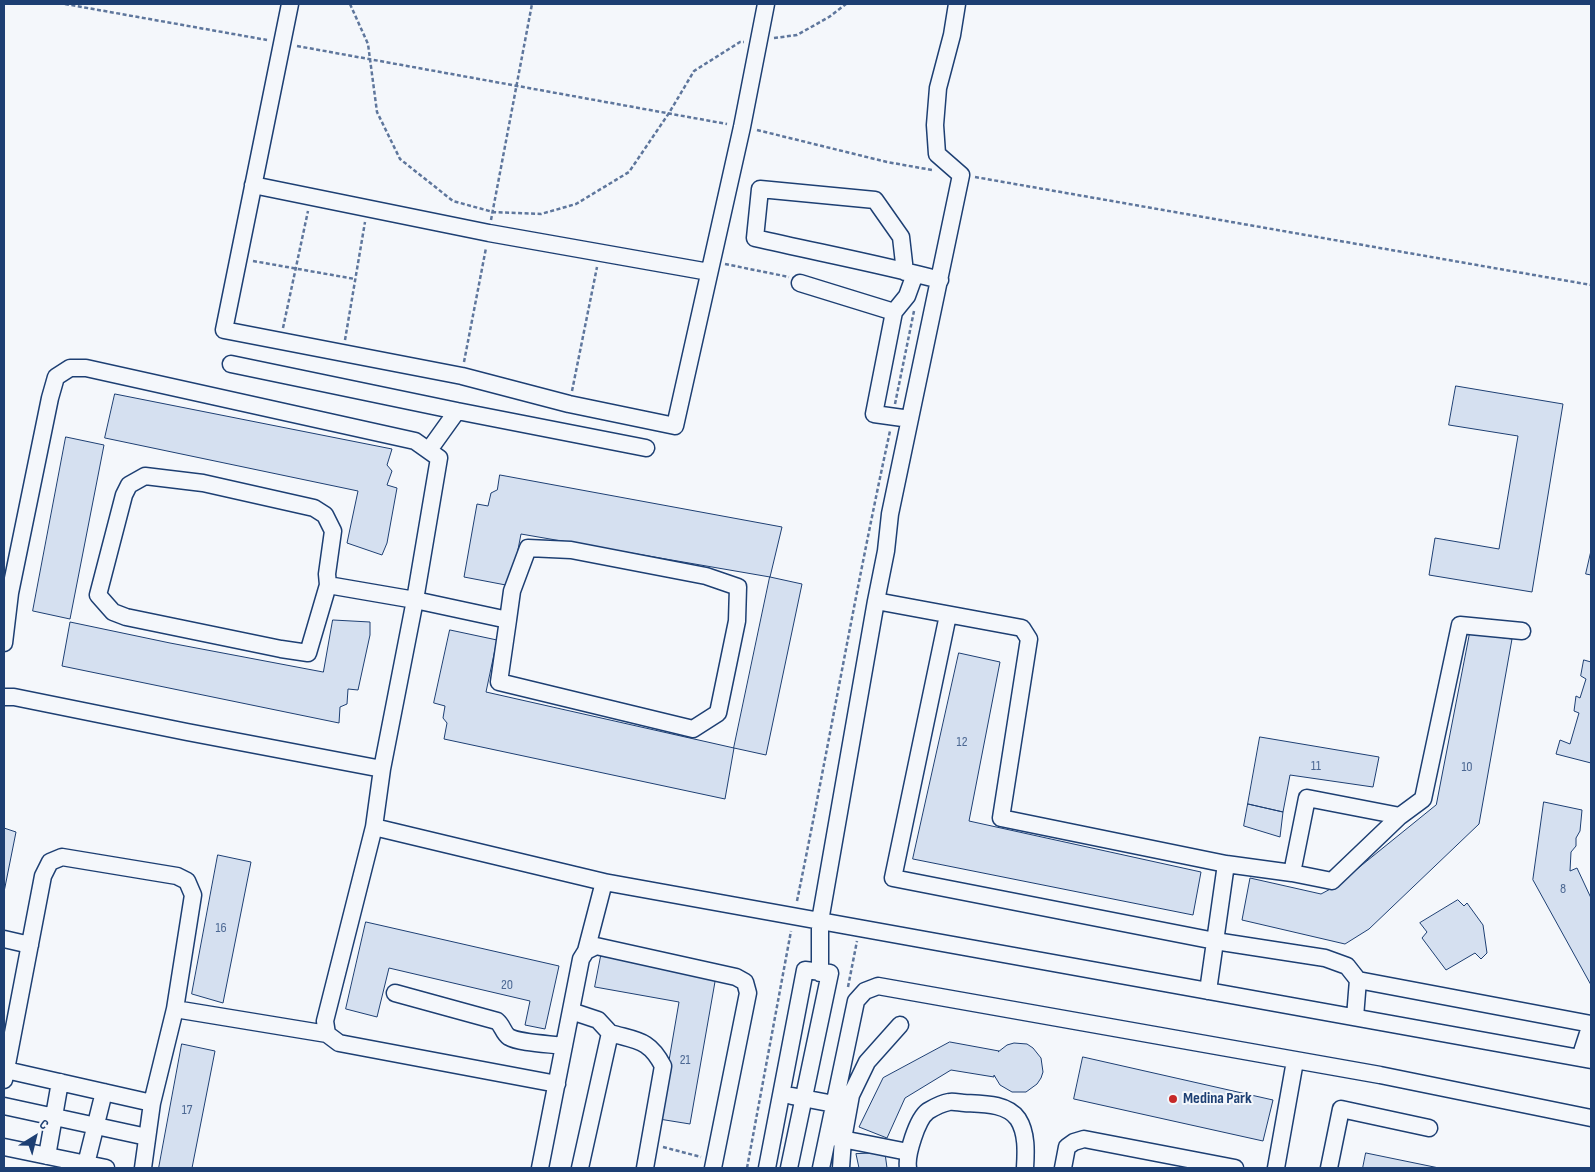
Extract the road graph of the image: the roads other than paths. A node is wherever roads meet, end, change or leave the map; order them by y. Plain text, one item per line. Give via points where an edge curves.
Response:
1 (290, 4) edge
2 (766, 4) edge
3 (957, 4) edge
4 (253, 185) junction
5 (710, 267) junction
6 (910, 273) junction
7 (940, 280) junction
8 (800, 283) road end
9 (894, 312) junction
10 (231, 364) dead end
11 (457, 411) junction
12 (910, 419) junction
13 (646, 448) dead end
14 (429, 450) junction
15 (328, 585) junction
16 (415, 600) junction
17 (876, 601) junction
18 (948, 615) junction
19 (508, 620) junction
20 (1522, 631) dead end
21 (4, 644) edge
22 (4, 697) edge
23 (382, 768) junction
24 (1400, 816) junction
25 (374, 827) junction
26 (1226, 864) junction
27 (1292, 873) junction
28 (604, 882) junction
29 (820, 921) junction
30 (4, 939) edge
31 (1214, 941) junction
32 (30, 945) junction
33 (586, 951) junction
34 (820, 972) junction
35 (1358, 980) junction
36 (1208, 991) junction
37 (395, 993) dead end
38 (175, 1009) junction
39 (571, 1011) junction
40 (1354, 1017) junction
41 (1591, 1024) edge
42 (900, 1026) dead end
43 (610, 1032) junction
44 (327, 1034) junction
45 (564, 1046) junction
46 (1586, 1059) edge
47 (1295, 1061) junction
48 (5, 1067) edge
49 (60, 1082) junction
50 (557, 1084) junction
51 (104, 1092) junction
52 (782, 1095) junction
53 (803, 1098) junction
54 (152, 1103) junction
55 (834, 1104) junction
56 (4, 1106) edge
57 (54, 1117) junction
58 (1591, 1118) edge
59 (95, 1127) junction
60 (1429, 1128) dead end
61 (836, 1137) junction
62 (147, 1138) junction
63 (4, 1147) edge
64 (908, 1152) junction
65 (47, 1156) junction
66 (86, 1164) junction
67 (714, 1164) edge
68 (106, 1168) edge
69 (143, 1168) edge
70 (540, 1168) edge
71 (580, 1168) edge
72 (645, 1168) edge
73 (767, 1168) edge
74 (789, 1168) edge
75 (821, 1168) edge
76 (840, 1168) edge
77 (908, 1168) edge
78 (1025, 1168) edge
79 (1063, 1168) edge
80 (1235, 1168) edge
81 (1276, 1168) edge
82 (1329, 1168) edge

1 - 4 street
2 - 5 street
3 - 7 street via 938,88 935,125 937,154 961,175
4 - 5 street via 600,253
4 - 5 street via 224,330 462,376 569,404 675,426
6 - 6 street via 755,238 760,189 875,200 901,237
6 - 7 street
6 - 9 street via 907,296
7 - 12 street
8 - 9 street
9 - 12 street via 874,414
10 - 11 street
11 - 13 street
11 - 14 street
12 - 17 street
14 - 16 street via 439,458
14 - 21 street via 415,441 86,368 70,368 56,377 50,398 10,594
15 - 15 street via 326,574 333,531 325,515 314,508 203,483 146,476 129,485 124,495 98,595 113,612 126,617 308,652
15 - 16 street
16 - 19 street
16 - 23 street
17 - 18 street
17 - 29 street
18 - 26 street via 1022,628 1030,640 1001,818
18 - 31 street via 893,878
19 - 19 street via 499,682 693,729 718,713 737,621 738,587 706,576 571,550 528,548 512,591
20 - 24 street via 1460,625 1423,798
22 - 23 street
23 - 25 street
24 - 27 street via 1332,881
24 - 27 street via 1307,798
25 - 28 street
25 - 44 street via 325,1021
26 - 27 street
26 - 31 street
28 - 29 street
28 - 33 street
29 - 34 street
29 - 36 street
30 - 32 street
31 - 35 street via 1325,958 1347,966
31 - 36 street
32 - 38 street via 43,876 50,862 62,857 177,876 187,881 193,895
32 - 48 street
33 - 39 street via 581,959
33 - 67 street via 596,946 736,977 745,982 748,993
34 - 52 street via 805,970
34 - 53 street via 830,973
35 - 40 street
35 - 41 street
36 - 40 street
37 - 45 street via 497,1021 505,1034 514,1039
38 - 44 street
38 - 54 street
39 - 43 street via 598,1020
39 - 45 street
40 - 46 street
41 - 46 street
42 - 61 street via 867,1062
43 - 71 street
43 - 72 street via 648,1044 664,1066
44 - 50 street via 339,1043
45 - 50 street
47 - 55 street via 878,986 866,991 856,1001
47 - 58 street
47 - 81 street
48 - 49 street
49 - 51 street
49 - 57 street
50 - 70 street
51 - 54 street
51 - 59 street
52 - 53 street
52 - 73 street
53 - 55 street
53 - 74 street
54 - 62 street
55 - 61 street
56 - 57 street
57 - 59 street
57 - 65 street
59 - 62 street
59 - 66 street
60 - 82 street via 1341,1109
61 - 64 street
61 - 75 street
61 - 76 street
62 - 69 street
63 - 65 street
64 - 77 street
64 - 78 street via 926,1112 948,1102 992,1104 1013,1113 1019,1120 1026,1149
65 - 66 street
66 - 68 street
79 - 80 street via 1067,1147 1084,1139

